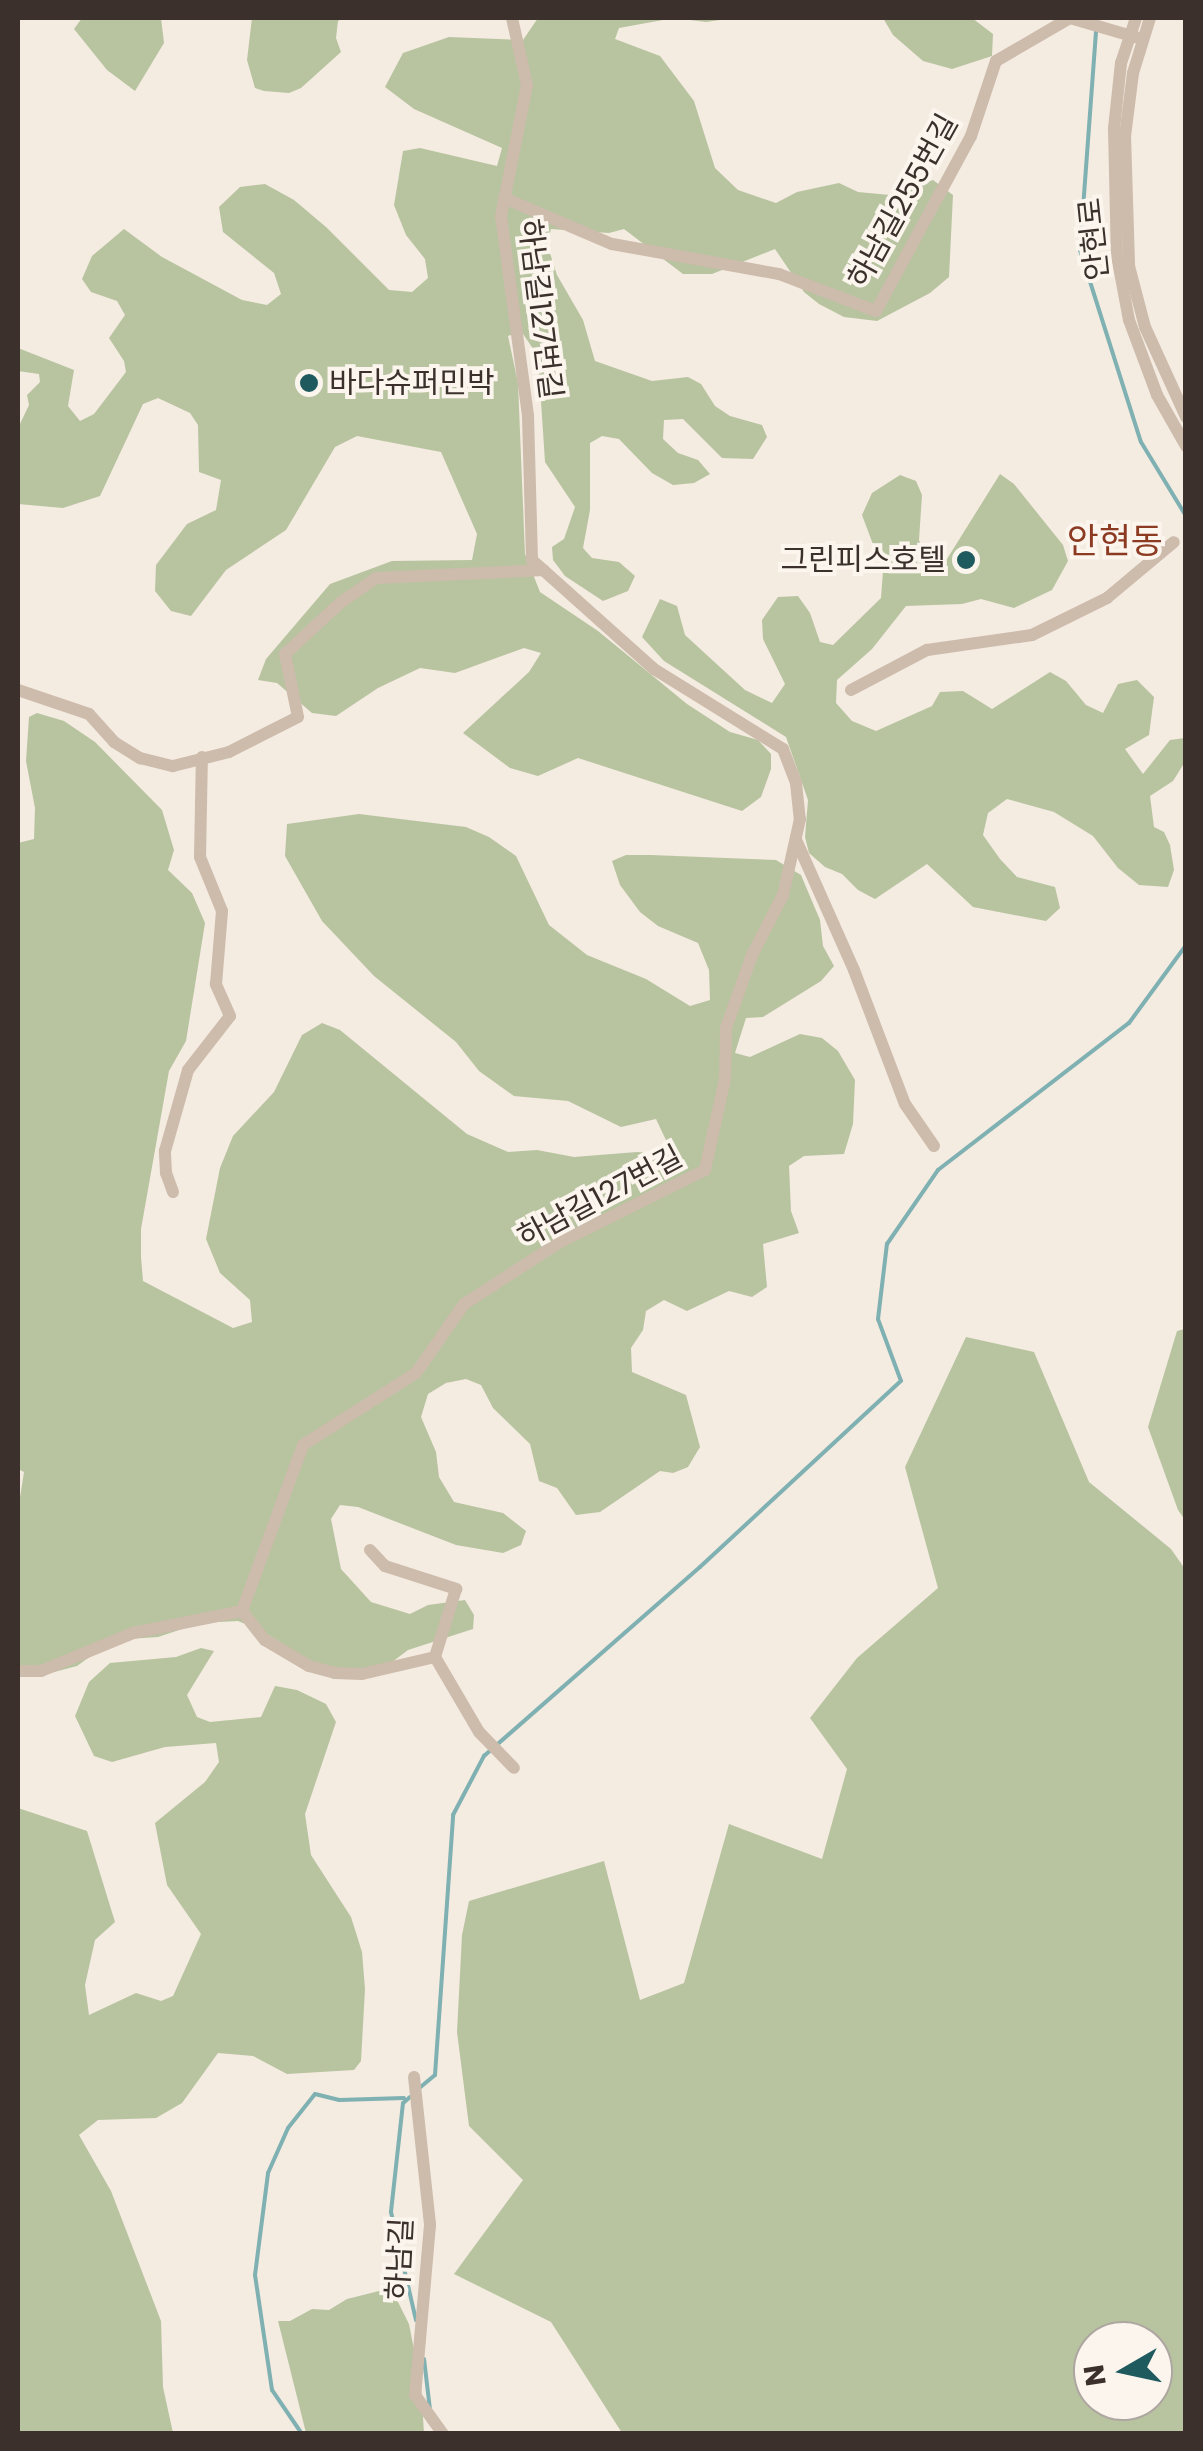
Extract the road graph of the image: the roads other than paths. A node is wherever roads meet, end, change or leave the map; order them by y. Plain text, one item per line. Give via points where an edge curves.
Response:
1 (512, 18) edge
2 (1136, 18) edge
3 (1150, 18) edge
4 (1078, 20) edge
5 (1135, 37) junction
6 (504, 198) junction
7 (1186, 417) edge
8 (1186, 446) edge
9 (1174, 542) dead end
10 (544, 570) junction
11 (18, 690) edge
12 (850, 690) dead end
13 (202, 757) junction
14 (797, 842) junction
15 (934, 1146) dead end
16 (172, 1192) dead end
17 (370, 1550) dead end
18 (242, 1610) junction
19 (435, 1656) junction
20 (18, 1671) edge
21 (514, 1768) dead end
22 (414, 2078) dead end
23 (441, 2430) edge

1 - 6 street, 하남길127번길 via 527,85
2 - 5 street, 안현로
3 - 5 street, 안현로
4 - 5 street, 하남길255번길
4 - 6 street, 하남길255번길 via 1070,18 996,61 971,136 876,310 779,274 612,244
5 - 7 street, 안현로 via 1125,136 1129,266 1145,326
5 - 8 street, 안현로 via 1114,128 1117,256 1146,365
6 - 10 street, 하남길127번길 via 528,416 532,560
9 - 12 street via 1107,598 1032,635 927,650
10 - 13 street via 376,578 285,654 298,717 229,752
10 - 14 street, 하남길127번길 via 654,669 783,749 796,783
11 - 13 street via 89,714 140,758 173,766
13 - 16 street via 200,858 222,910 216,984 230,1016 188,1070 165,1150
14 - 15 street via 905,1104
14 - 18 street, 하남길127번길 via 783,895 726,1028 725,1079 704,1170 560,1242 464,1304 416,1373 303,1444
17 - 19 street via 385,1566 456,1589
18 - 19 street via 265,1640 335,1673 362,1674
18 - 20 street via 132,1633 41,1671
19 - 21 street via 479,1732
22 - 23 street, 하남길 via 430,2225 415,2396

